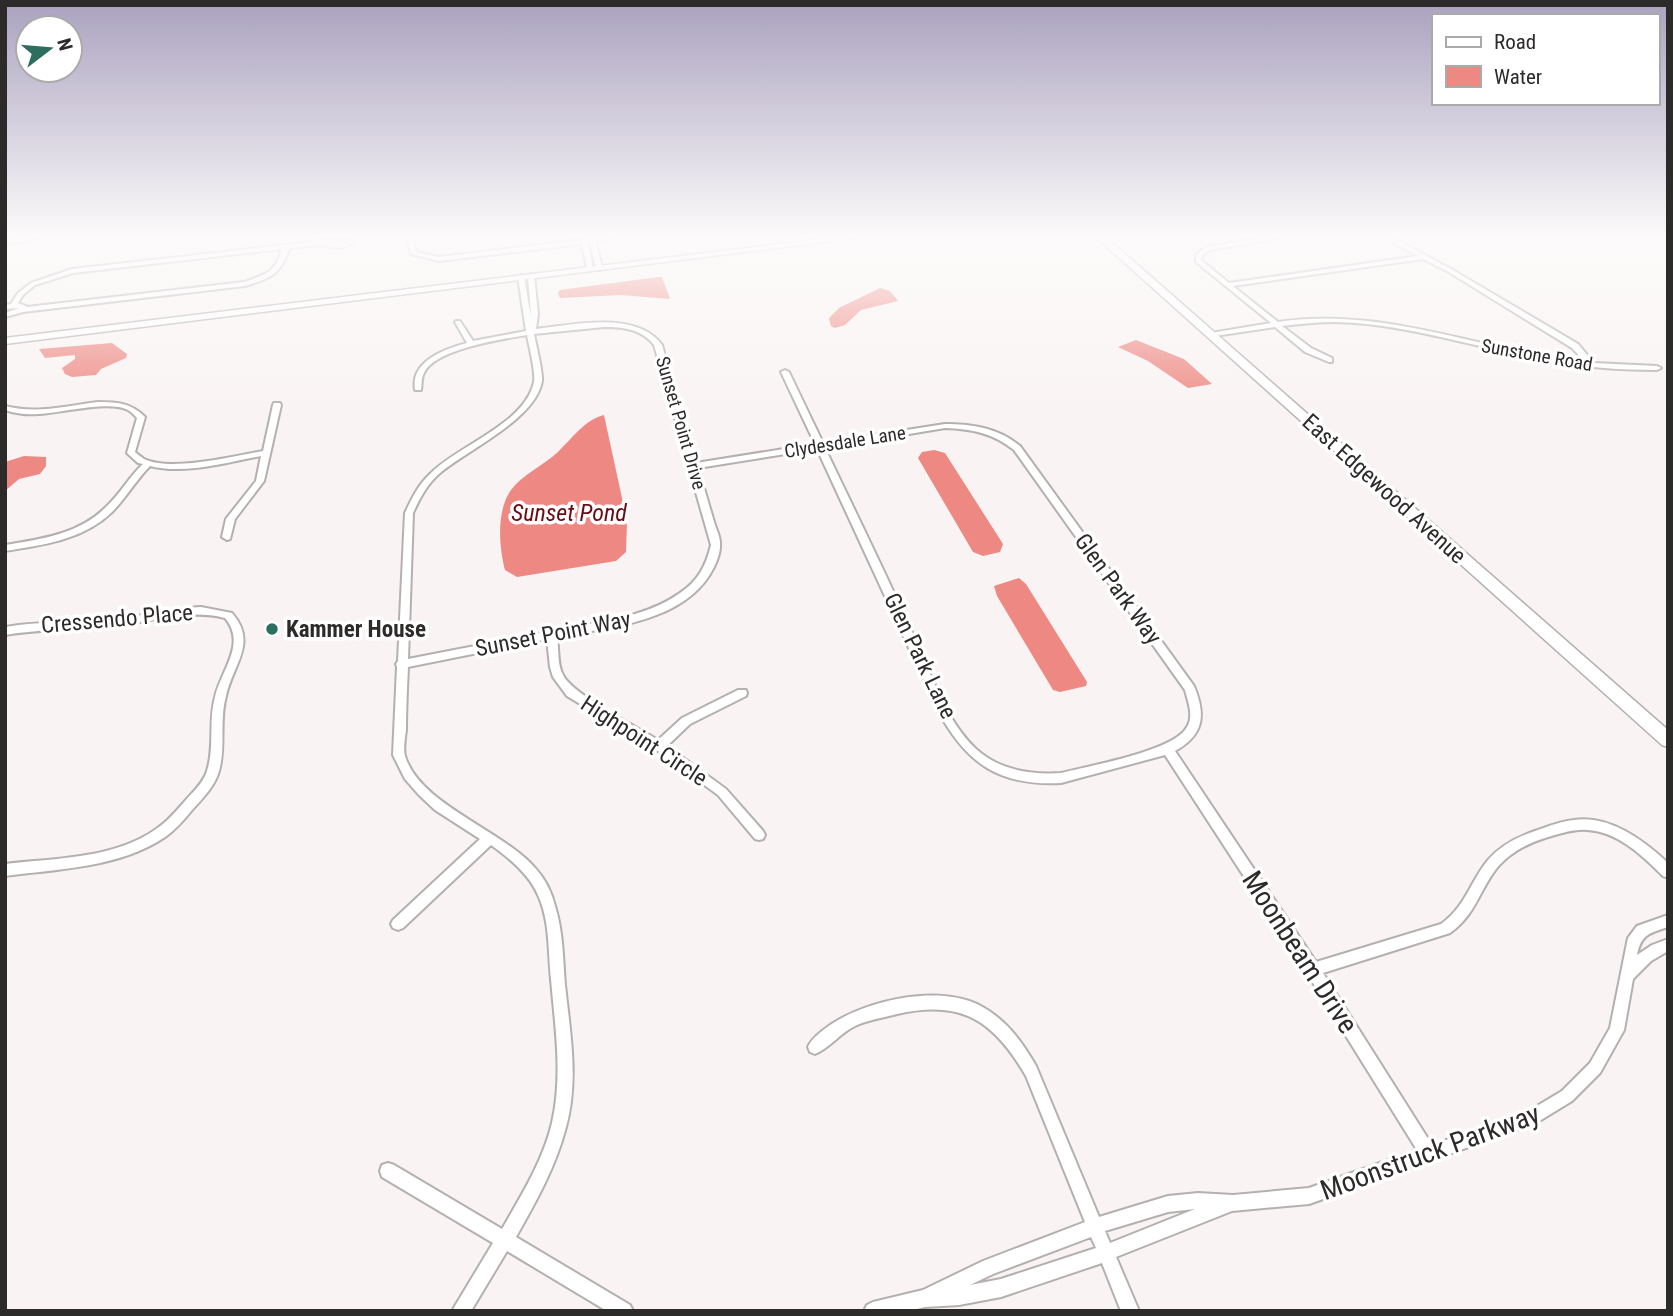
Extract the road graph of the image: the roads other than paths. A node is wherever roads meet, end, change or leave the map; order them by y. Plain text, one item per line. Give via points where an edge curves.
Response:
1 (114, 299) edge
2 (344, 299) edge
3 (526, 299) edge
4 (1171, 299) edge
5 (1245, 299) edge
6 (1496, 299) edge
7 (9, 306) edge
8 (22, 310) junction
9 (5, 315) edge
10 (458, 322) dead end
11 (1277, 325) junction
12 (532, 334) junction
13 (1211, 335) junction
14 (5, 341) edge
15 (470, 342) junction
16 (1329, 360) dead end
17 (1592, 365) junction
18 (1657, 368) dead end
19 (785, 372) dead end
20 (418, 388) dead end
21 (278, 405) dead end
22 (5, 408) edge
23 (996, 434) joint
24 (819, 446) junction
25 (267, 453) junction
26 (147, 465) junction
27 (694, 466) junction
28 (227, 537) dead end
29 (5, 548) edge
30 (702, 587) joint
31 (5, 631) edge
32 (551, 635) junction
33 (401, 663) junction
34 (742, 693) dead end
35 (1668, 740) edge
36 (659, 746) junction
37 (1168, 750) junction
38 (759, 835) dead end
39 (489, 839) junction
40 (5, 870) edge
41 (1668, 872) edge
42 (1668, 921) edge
43 (398, 924) dead end
44 (1668, 945) edge
45 (1313, 970) junction
46 (1629, 974) junction
47 (815, 1047) dead end
48 (1429, 1155) junction
49 (388, 1171) dead end
50 (1233, 1203) junction
51 (503, 1239) junction
52 (1101, 1240) junction
53 (925, 1298) junction
54 (461, 1311) edge
55 (624, 1311) edge
56 (873, 1311) edge
57 (1130, 1311) edge

1 - 8 street
2 - 14 street
3 - 12 street
4 - 13 street, East Edgewood Avenue
5 - 11 street
6 - 17 street via 1575,346
7 - 8 street via 23,306
8 - 9 street
10 - 15 street
11 - 13 street, Sunstone Road
11 - 16 street
11 - 17 street, Sunstone Road via 1354,321
12 - 15 street
12 - 27 street, Sunset Point Drive via 615,325 652,337
12 - 33 street via 538,381 530,402 430,477 414,497 409,513
13 - 35 street, East Edgewood Avenue
15 - 20 street via 428,363 419,376
17 - 18 street, Sunstone Road
19 - 24 street, Glen Park Lane
21 - 25 street
22 - 26 street via 23,414 109,404 129,408 141,416 131,453
23 - 24 street, Clydesdale Lane via 945,426
23 - 37 street, Glen Park Way via 1017,448 1190,689 1196,702 1193,730
24 - 27 street, Clydesdale Lane
24 - 37 street, Glen Park Lane via 946,715 971,751 1000,769 1046,779
25 - 26 street via 175,466
25 - 28 street via 257,488 234,514
26 - 29 street via 108,511 88,526 60,538
27 - 30 street, Sunset Point Drive via 716,545
30 - 32 street, Sunset Point Way via 645,615
31 - 40 street, Cressendo Place via 118,622 194,610 228,615 240,629 240,643 218,704 212,775 180,815 160,834 124,850
32 - 33 street, Sunset Point Way
32 - 36 street, Highpoint Circle via 558,677 570,693
33 - 39 street via 398,738 403,768 419,790
34 - 36 street via 692,717
36 - 38 street, Highpoint Circle via 722,792
37 - 45 street, Moonbeam Drive
39 - 43 street
39 - 51 street via 531,871 548,900 565,1073 553,1152
41 - 45 street via 1603,822 1576,825 1526,839 1499,857 1472,904 1454,923 1432,935
42 - 46 street, Moonstruck Parkway via 1637,936
44 - 46 street via 1636,964
45 - 48 street, Moonbeam Drive
46 - 48 street, Moonstruck Parkway via 1617,1030 1584,1082 1531,1118
47 - 52 street via 846,1022 908,1003 980,1005 1021,1051
48 - 50 street, Moonstruck Parkway via 1309,1196
49 - 51 street
50 - 52 street, Moonstruck Parkway
50 - 52 street, Moonstruck Parkway via 1168,1204
51 - 54 street
51 - 55 street
52 - 53 street, Moonstruck Parkway via 989,1266
52 - 53 street, Moonstruck Parkway via 1001,1288
52 - 57 street
53 - 56 street, Moonstruck Parkway

